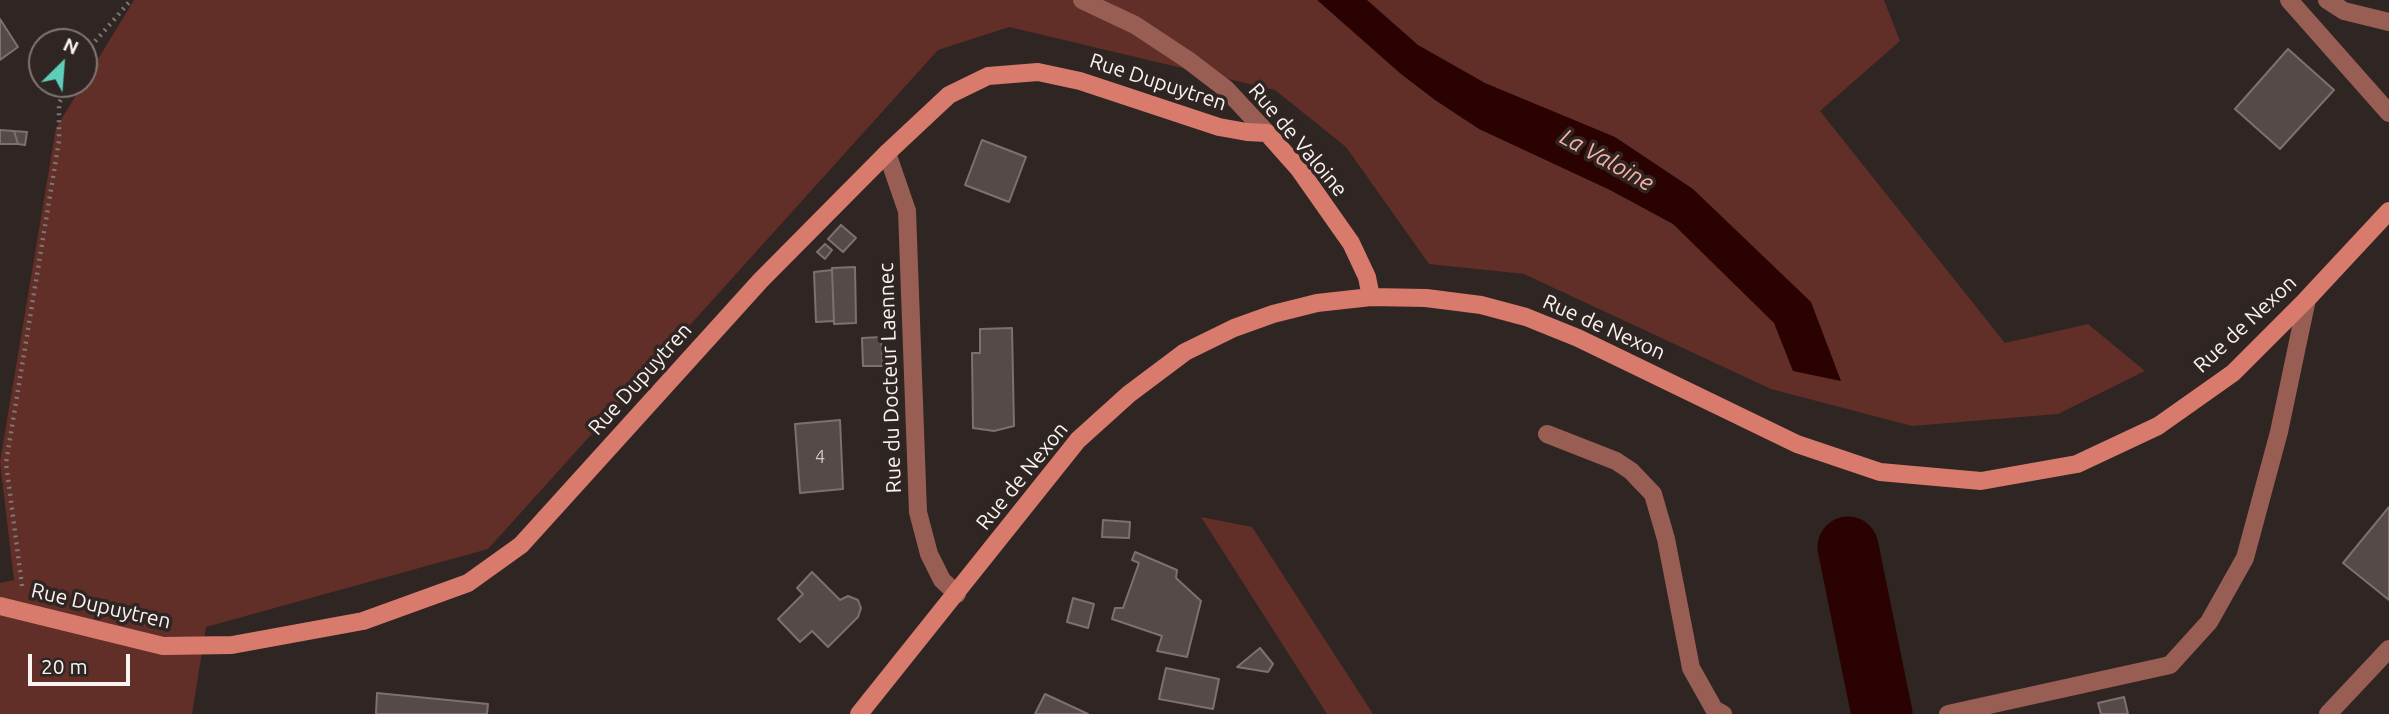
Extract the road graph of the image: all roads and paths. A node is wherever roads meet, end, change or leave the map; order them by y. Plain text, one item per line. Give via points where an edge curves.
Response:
1 (131, 0) edge
2 (1082, 0) edge
3 (2289, 0) edge
4 (2328, 0) edge
5 (2389, 22) edge
6 (98, 38) edge
7 (62, 98) edge
8 (2389, 113) edge
9 (1267, 133) junction
10 (887, 153) junction
11 (2389, 211) edge
12 (1371, 297) junction
13 (2307, 299) junction
14 (1547, 434) dead end
15 (957, 594) junction
16 (0, 606) edge
17 (26, 612) junction
18 (2389, 649) edge
19 (859, 714) edge
20 (1723, 714) edge
21 (1948, 714) edge
22 (2328, 714) edge

1 - 6 path
2 - 9 street, Rue de Valoine via 1135,25 1188,60 1226,89
3 - 8 street
4 - 5 street via 2344,11
7 - 17 path via 59,141 6,463
9 - 10 main road, Rue Dupuytren via 1219,127 1080,81 1038,72 988,76 948,95
9 - 12 main road, Rue de Valoine via 1299,169 1351,243 1367,276
10 - 15 street, Rue du Docteur Laennec via 907,211 918,512 929,554 942,580
10 - 17 main road, Rue Dupuytren via 761,280 521,545 468,583 363,621 232,645 163,646
11 - 13 main road, Rue de Nexon
12 - 13 main road, Rue de Nexon via 1482,305 1526,317 1797,444 1880,472 1981,481 2077,464 2158,426 2232,373
12 - 15 main road, Rue de Nexon via 1273,314 1185,352 1078,440
13 - 21 street via 2279,432 2245,558 2208,622 2170,665
14 - 20 street via 1616,461 1653,494 1691,668 1714,709
15 - 19 main road, Rue de Nexon
16 - 17 main road, Rue Dupuytren
18 - 22 street

